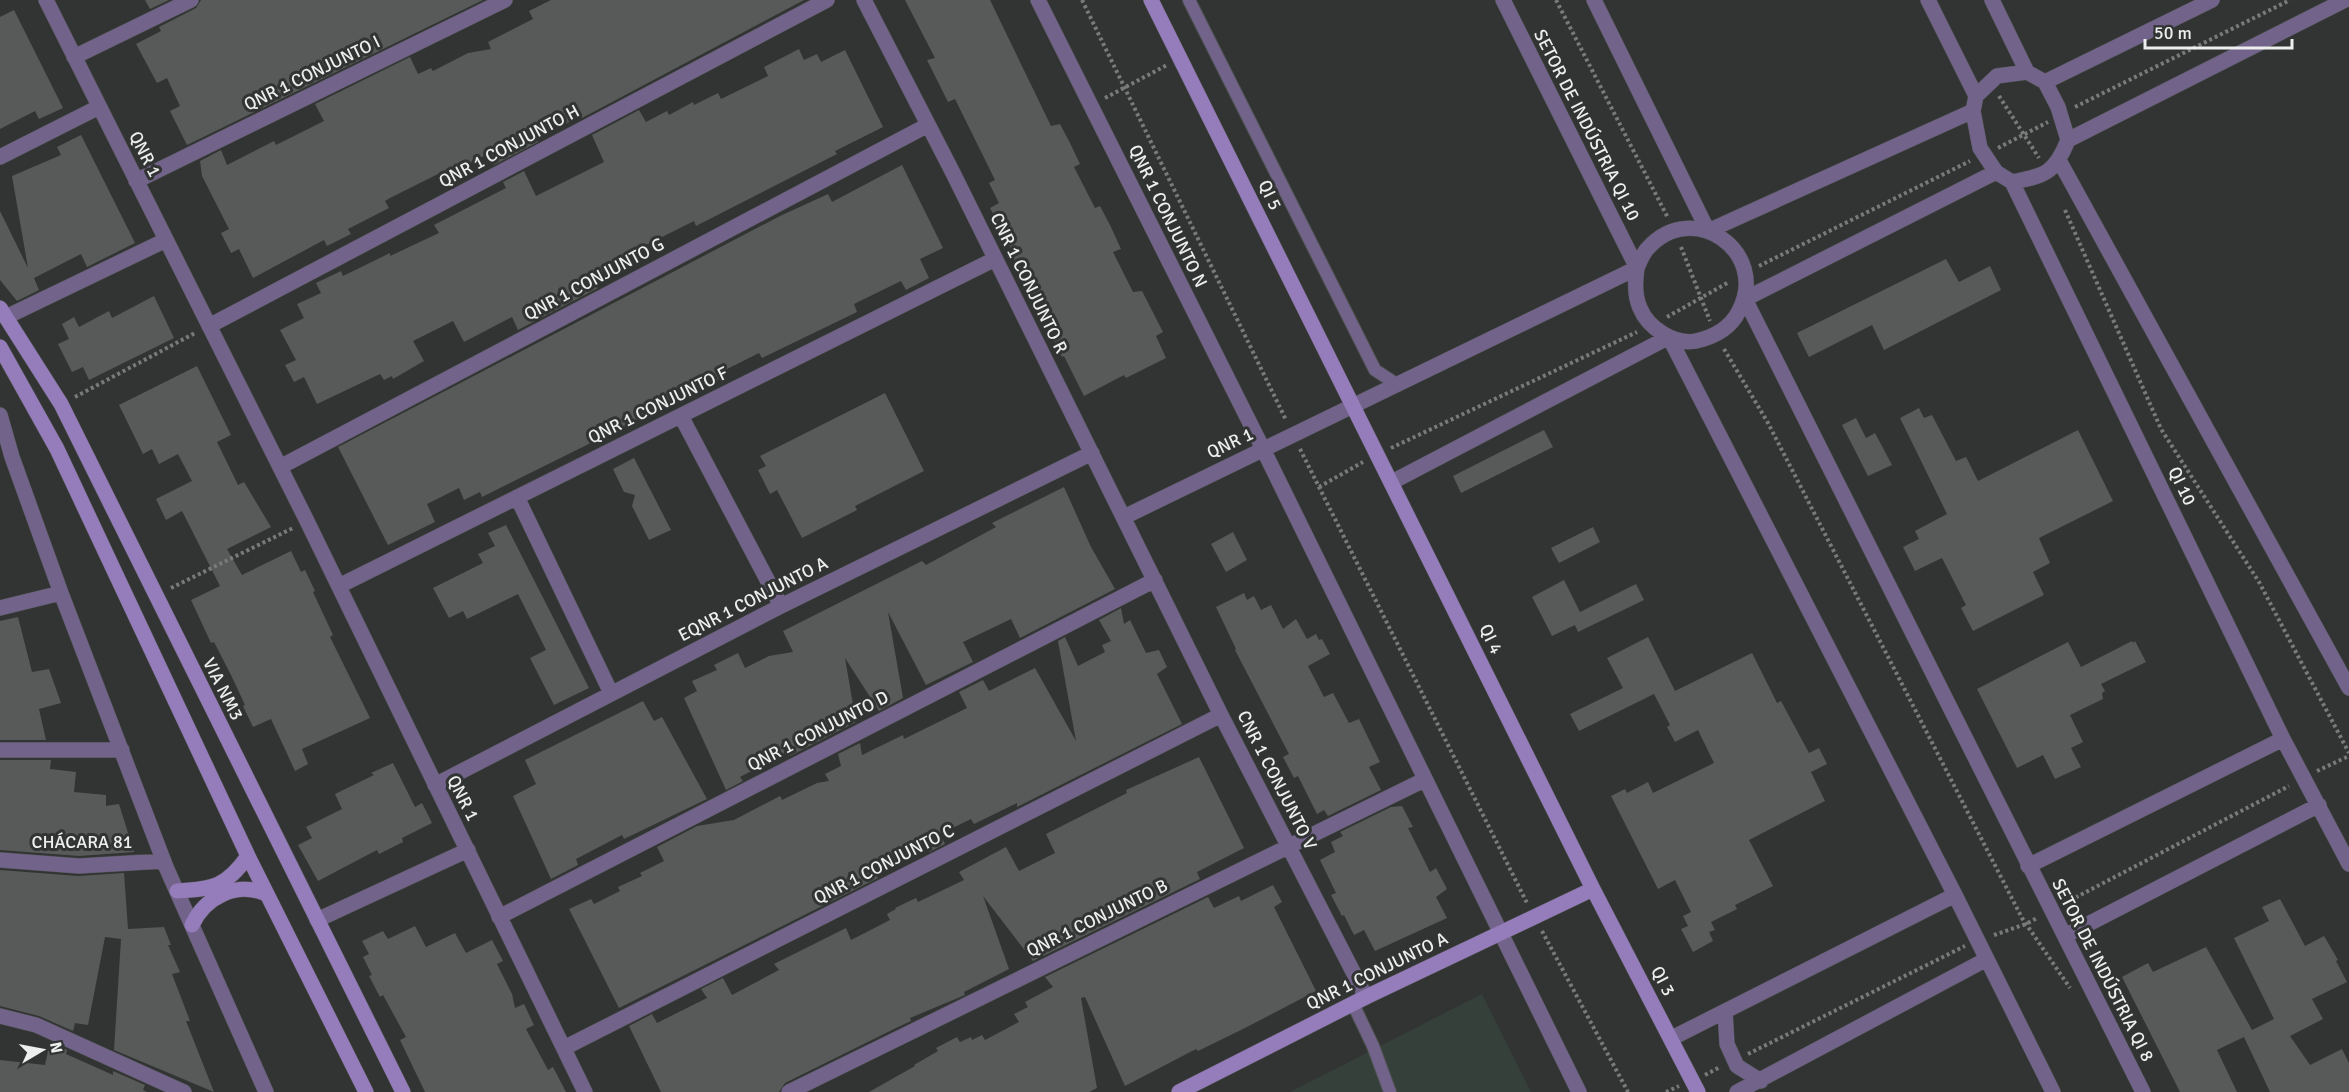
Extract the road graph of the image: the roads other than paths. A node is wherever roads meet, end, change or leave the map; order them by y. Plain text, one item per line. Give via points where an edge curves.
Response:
1 (46, 0) edge
2 (191, 0) edge
3 (505, 0) edge
4 (827, 0) edge
5 (864, 0) edge
6 (1038, 0) edge
7 (1151, 0) edge
8 (1189, 0) edge
9 (1503, 0) edge
10 (1594, 0) edge
11 (1928, 0) edge
12 (1992, 0) edge
13 (2212, 0) edge
14 (2345, 0) edge
15 (74, 57) junction
16 (2027, 72) junction
17 (2045, 82) junction
18 (1976, 96) junction
19 (99, 107) junction
20 (1973, 111) junction
21 (927, 125) junction
22 (2068, 140) junction
23 (0, 158) edge
24 (2054, 166) junction
25 (1996, 172) junction
26 (136, 181) junction
27 (2012, 182) junction
28 (1708, 231) junction
29 (166, 240) junction
30 (995, 259) junction
31 (1637, 268) junction
32 (1746, 299) junction
33 (3, 313) edge
34 (209, 326) junction
35 (1669, 337) junction
36 (0, 347) edge
37 (1398, 385) junction
38 (1353, 407) junction
39 (0, 415) edge
40 (681, 416) junction
41 (1263, 449) junction
42 (1092, 453) junction
43 (6, 458) edge
44 (280, 467) junction
45 (1392, 482) junction
46 (517, 497) junction
47 (1124, 516) junction
48 (1155, 580) junction
49 (339, 586) junction
50 (61, 593) junction
51 (781, 606) junction
52 (0, 608) edge
53 (2349, 688) edge
54 (611, 693) junction
55 (1221, 715) junction
56 (2283, 739) junction
57 (0, 750) edge
58 (122, 750) junction
59 (1424, 780) junction
60 (435, 785) junction
61 (2319, 806) junction
62 (1288, 845) junction
63 (468, 850) junction
64 (248, 856) junction
65 (0, 860) edge
66 (164, 861) junction
67 (2349, 864) edge
68 (2028, 866) junction
69 (1593, 889) junction
70 (177, 891) junction
71 (266, 894) junction
72 (1955, 895) junction
73 (499, 917) junction
74 (317, 920) junction
75 (192, 925) junction
76 (1499, 933) junction
77 (2065, 936) junction
78 (1987, 959) junction
79 (1360, 1001) junction
80 (1725, 1011) junction
81 (0, 1016) edge
82 (1672, 1038) junction
83 (564, 1048) junction
84 (1761, 1081) junction
85 (1695, 1086) edge
86 (184, 1092) edge
87 (266, 1092) edge
88 (366, 1092) edge
89 (403, 1092) edge
90 (585, 1092) edge
91 (789, 1092) edge
92 (1179, 1092) edge
93 (1390, 1092) edge
94 (1578, 1092) edge
95 (1737, 1092) edge
96 (2053, 1092) edge
97 (2143, 1092) edge

1 - 15 street, QNR 1
2 - 15 street
3 - 26 street, QNR 1 CONJUNTO I
4 - 34 street, QNR 1 CONJUNTO H
5 - 21 street, CNR 1 CONJUNTO R
6 - 41 street, QNR 1 CONJUNTO N
7 - 38 main road, QI 5
8 - 37 lane via 1375,370
9 - 31 street, SETOR DE INDÚSTRIA QI 10
10 - 28 street
11 - 18 street
12 - 16 street
13 - 17 street
14 - 22 street
15 - 19 street, QNR 1
16 - 17 street
16 - 18 street via 1997,76
17 - 22 street
18 - 20 street
19 - 23 street
19 - 26 street, QNR 1
20 - 25 street via 1980,147
20 - 28 street
21 - 30 street, CNR 1 CONJUNTO R
21 - 44 street, QNR 1 CONJUNTO G
22 - 24 street
24 - 27 street via 2038,177
24 - 53 street
25 - 27 street
25 - 32 street
26 - 29 street, QNR 1
27 - 56 street, QI 10
28 - 31 street via 1683,228 1663,235 1647,249
28 - 32 street via 1727,241 1740,258 1747,278
29 - 33 street
29 - 34 street, QNR 1
30 - 40 street, QNR 1 CONJUNTO F
30 - 42 street, CNR 1 CONJUNTO R
31 - 35 street via 1635,288 1640,308 1652,325
31 - 37 street, QNR 1
32 - 35 street via 1734,321 1716,336 1692,341
32 - 68 street, SETOR DE INDÚSTRIA QI 8
33 - 74 main road, VIA NM3 via 61,404
34 - 44 street, QNR 1
35 - 45 street
35 - 72 street
36 - 64 main road via 57,449
37 - 38 street, QNR 1
38 - 41 street, QNR 1
38 - 45 main road, QI 4
39 - 43 street
40 - 46 street, QNR 1 CONJUNTO F
40 - 51 street
41 - 47 street, QNR 1
41 - 59 street, QNR 1 CONJUNTO N
42 - 47 street
42 - 51 street, EQNR 1 CONJUNTO A
43 - 50 street
44 - 49 street, QNR 1
45 - 69 main road, QI 4
46 - 49 street, QNR 1 CONJUNTO F
46 - 54 street
47 - 48 street
48 - 55 street, CNR 1 CONJUNTO V
48 - 73 street, QNR 1 CONJUNTO D
49 - 60 street, QNR 1
50 - 52 street
50 - 58 street
51 - 54 street, EQNR 1 CONJUNTO A
54 - 60 street, EQNR 1 CONJUNTO A
55 - 62 street, CNR 1 CONJUNTO V
55 - 83 street, QNR 1 CONJUNTO C
56 - 61 street, QI 10
56 - 68 street
57 - 58 street
58 - 66 street
59 - 62 street, QNR 1 CONJUNTO B
59 - 76 street, QNR 1 CONJUNTO N
60 - 63 street, QNR 1
61 - 67 street, QI 10
61 - 77 street
62 - 79 street, CNR 1 CONJUNTO V
62 - 91 street, QNR 1 CONJUNTO B
63 - 73 street, QNR 1
63 - 74 street
64 - 70 main road via 234,875 217,885
64 - 71 main road
65 - 66 street, CHÁCARA 81 via 72,866
66 - 70 street
68 - 77 street, SETOR DE INDÚSTRIA QI 8
69 - 76 main road, QNR 1 CONJUNTO A
69 - 82 main road, QI 3
70 - 75 street
71 - 75 main road via 243,890 215,897 198,912
71 - 88 main road
72 - 78 street
72 - 80 street
73 - 83 street, QNR 1
74 - 89 main road, VIA NM3
75 - 87 street
76 - 79 main road, QNR 1 CONJUNTO A
76 - 94 street, QNR 1 CONJUNTO N
77 - 97 street, SETOR DE INDÚSTRIA QI 8
78 - 84 street
78 - 96 street
79 - 92 main road, QNR 1 CONJUNTO A
79 - 93 lane
80 - 82 street
80 - 84 street via 1727,1044 1737,1066
81 - 86 street via 36,1025
82 - 85 main road, QI 3
83 - 90 street, QNR 1
84 - 95 street

